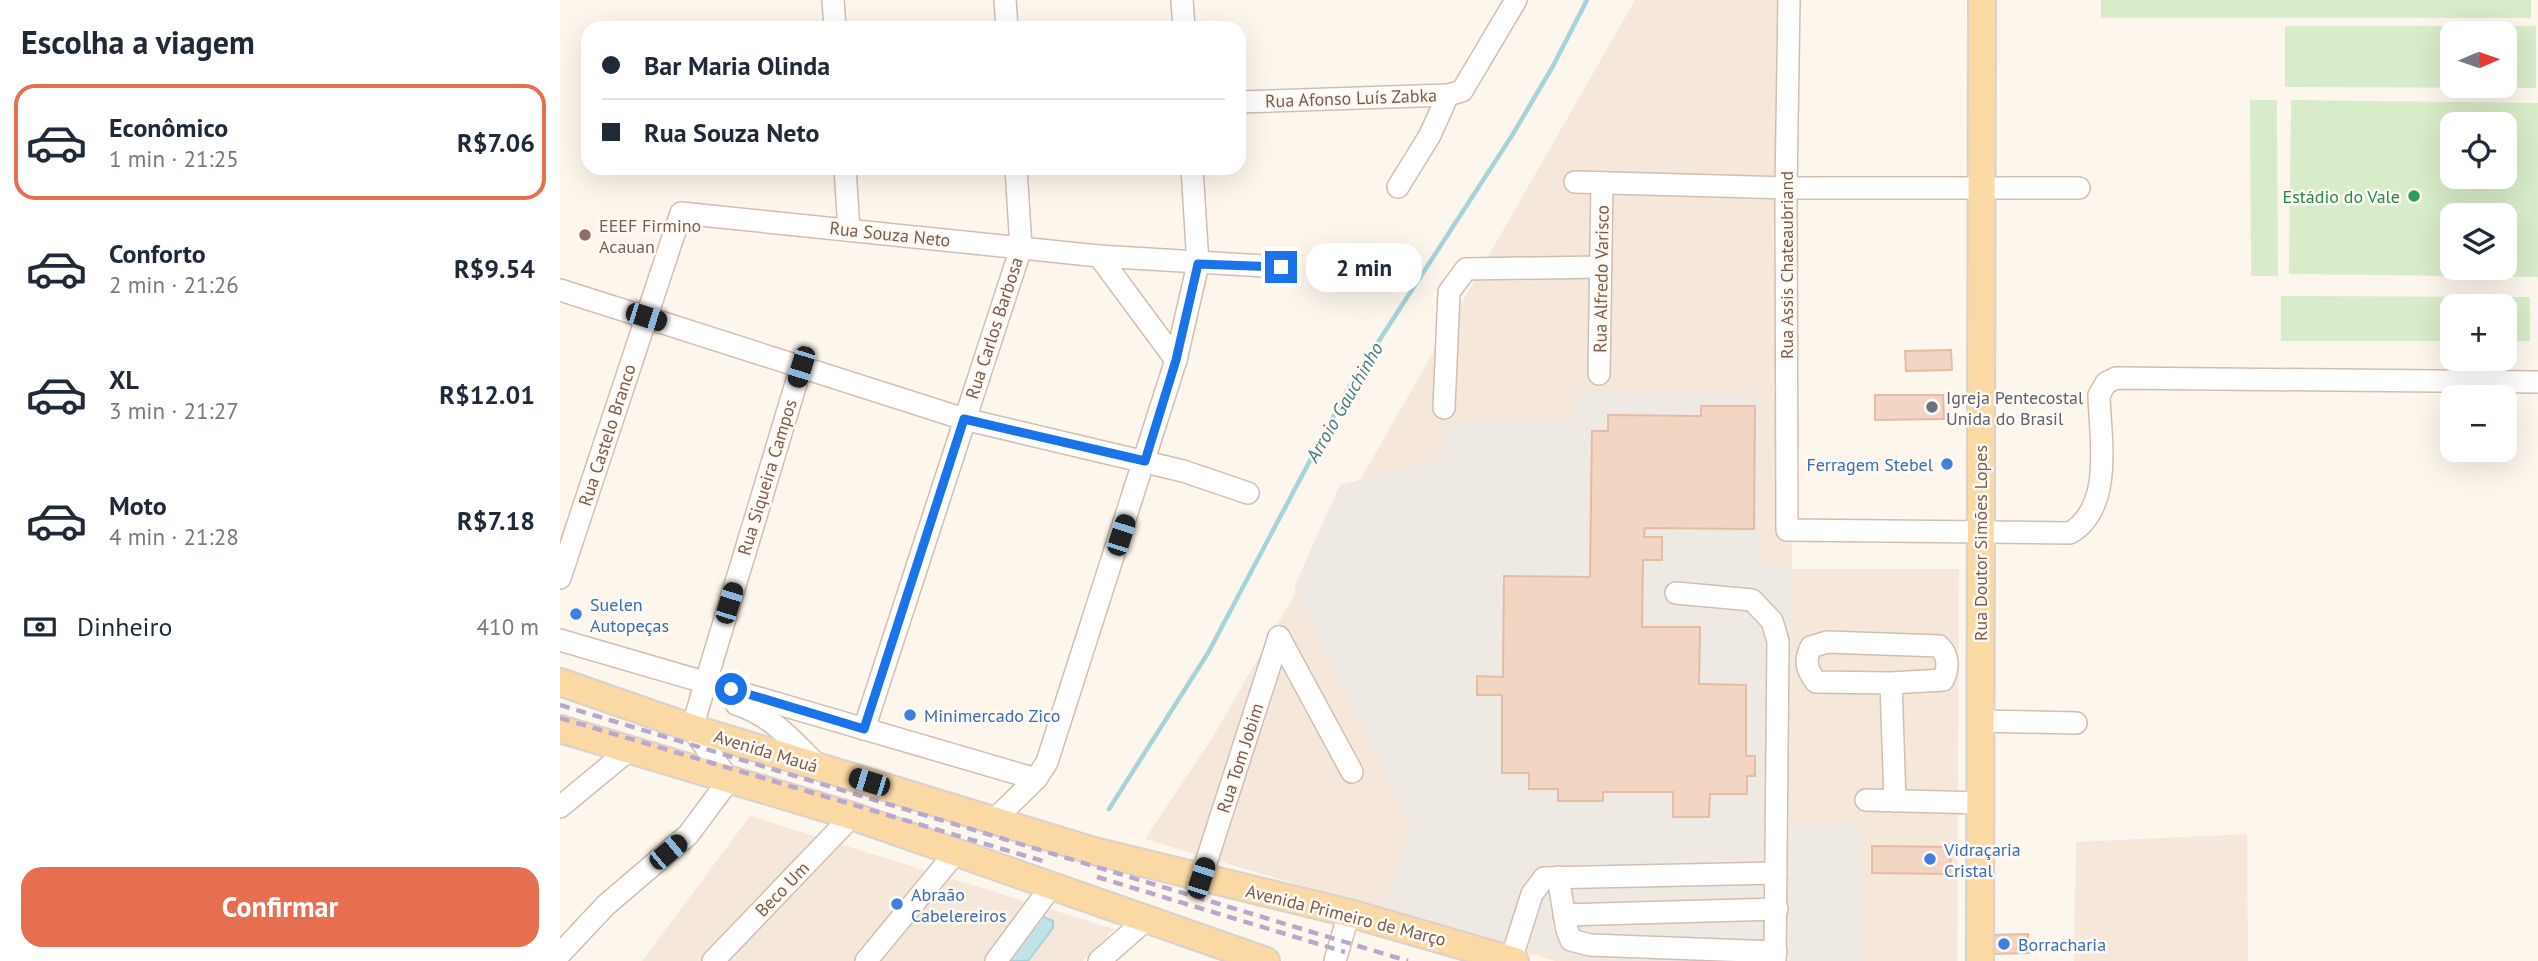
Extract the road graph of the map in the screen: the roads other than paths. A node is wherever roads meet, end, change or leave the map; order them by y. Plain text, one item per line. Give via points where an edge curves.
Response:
1 (833, 0) edge
2 (1005, 0) edge
3 (1182, 0) edge
4 (1516, 0) edge
5 (1789, 0) edge
6 (1982, 0) edge
7 (834, 21) edge
8 (1006, 21) edge
9 (1184, 21) edge
10 (1455, 93) junction
11 (1246, 102) edge
12 (845, 175) edge
13 (1016, 175) edge
14 (1192, 175) edge
15 (1575, 183) dead end
16 (1602, 183) junction
17 (1981, 186) junction
18 (1398, 187) dead end
19 (1786, 188) junction
20 (2079, 188) dead end
21 (681, 212) joint
22 (849, 230) junction
23 (1021, 248) junction
24 (1099, 256) junction
25 (1198, 264) junction
26 (1281, 267) dead end
27 (1601, 267) junction
28 (560, 290) edge
29 (646, 317) junction
30 (1176, 360) junction
31 (801, 367) junction
32 (1599, 374) dead end
33 (2538, 382) edge
34 (1444, 408) dead end
35 (964, 419) junction
36 (1145, 461) junction
37 (1248, 494) dead end
38 (1980, 532) junction
39 (560, 578) edge
40 (1676, 593) dead end
41 (560, 640) edge
42 (560, 682) edge
43 (1891, 683) junction
44 (703, 687) junction
45 (1980, 721) junction
46 (2076, 723) dead end
47 (692, 728) junction
48 (560, 729) edge
49 (864, 729) junction
50 (629, 750) junction
51 (820, 767) junction
52 (1352, 772) dead end
53 (1036, 779) junction
54 (729, 780) junction
55 (1866, 800) dead end
56 (1895, 801) junction
57 (1980, 803) junction
58 (560, 807) edge
59 (852, 816) junction
60 (994, 820) junction
61 (957, 851) junction
62 (1094, 851) joint
63 (1776, 873) junction
64 (1558, 877) junction
65 (1201, 878) junction
66 (1053, 884) junction
67 (1777, 909) junction
68 (1349, 913) junction
69 (1564, 915) junction
70 (1147, 919) junction
71 (560, 954) edge
72 (1775, 956) edge
73 (1513, 960) edge
74 (713, 961) edge
75 (866, 961) edge
76 (996, 961) edge
77 (1099, 961) edge
78 (1266, 961) edge
79 (1335, 961) edge
80 (1980, 961) edge

1 - 7 street
2 - 8 street
3 - 9 street
4 - 10 street
5 - 19 street, Rua Assis Chateaubriand
6 - 17 main road, Rua Doutor Simões Lopes
10 - 11 street, Rua Afonso Luís Zabka
10 - 18 street
12 - 22 street
13 - 23 street
14 - 25 street
15 - 16 street
16 - 19 street
16 - 27 street, Rua Alfredo Varisco
17 - 19 street
17 - 20 street
17 - 38 main road, Rua Doutor Simões Lopes
19 - 38 street, Rua Assis Chateaubriand via 1787,530
21 - 22 street, Rua Souza Neto
21 - 29 street, Rua Castelo Branco
22 - 23 street, Rua Souza Neto
23 - 24 street, Rua Souza Neto
23 - 35 street, Rua Carlos Barbosa
24 - 25 street, Rua Souza Neto
24 - 30 street
25 - 26 street, Rua Souza Neto
25 - 30 street
27 - 32 street, Rua Alfredo Varisco
27 - 34 street via 1466,270 1449,292
28 - 29 street
29 - 31 street
29 - 39 street, Rua Castelo Branco
30 - 36 street
31 - 35 street
31 - 44 street, Rua Siqueira Campos
33 - 38 street via 2116,378 2106,383 2099,395 2100,489 2078,528 2070,533
35 - 36 street
35 - 49 street, Rua Carlos Barbosa
36 - 37 street
36 - 53 street via 1047,762
38 - 45 main road, Rua Doutor Simões Lopes
40 - 63 street via 1752,600 1772,621 1778,641
41 - 44 street
42 - 47 main road, Avenida Mauá
43 - 43 street via 1816,681 1807,670 1807,654 1811,647 1827,642 1939,646 1943,650 1948,670 1943,680
43 - 56 street
44 - 47 street, Rua Siqueira Campos
44 - 49 street
44 - 51 street via 757,710
45 - 46 street
45 - 57 main road, Rua Doutor Simões Lopes
47 - 51 main road, Avenida Mauá
47 - 54 street
48 - 50 main road
49 - 53 street
50 - 54 main road
50 - 58 street
51 - 60 main road, Avenida Mauá
52 - 65 street, Rua Tom Jobim via 1279,637
53 - 60 street
54 - 59 main road
54 - 71 street via 688,835 606,905
55 - 56 street
56 - 57 street
57 - 80 main road, Rua Doutor Simões Lopes
59 - 61 main road
59 - 74 street, Beco Um
60 - 62 main road, Avenida Mauá
61 - 66 main road
61 - 75 street
62 - 65 main road, Avenida Primeiro de Março
63 - 64 street
63 - 67 street
64 - 69 street
64 - 73 street via 1544,878 1532,894
65 - 68 main road, Avenida Primeiro de Março
66 - 70 main road
66 - 76 street
67 - 69 street
67 - 72 street
68 - 73 main road, Avenida Primeiro de Março
68 - 79 street
69 - 72 street via 1571,940 1590,945
70 - 77 street
70 - 78 main road

